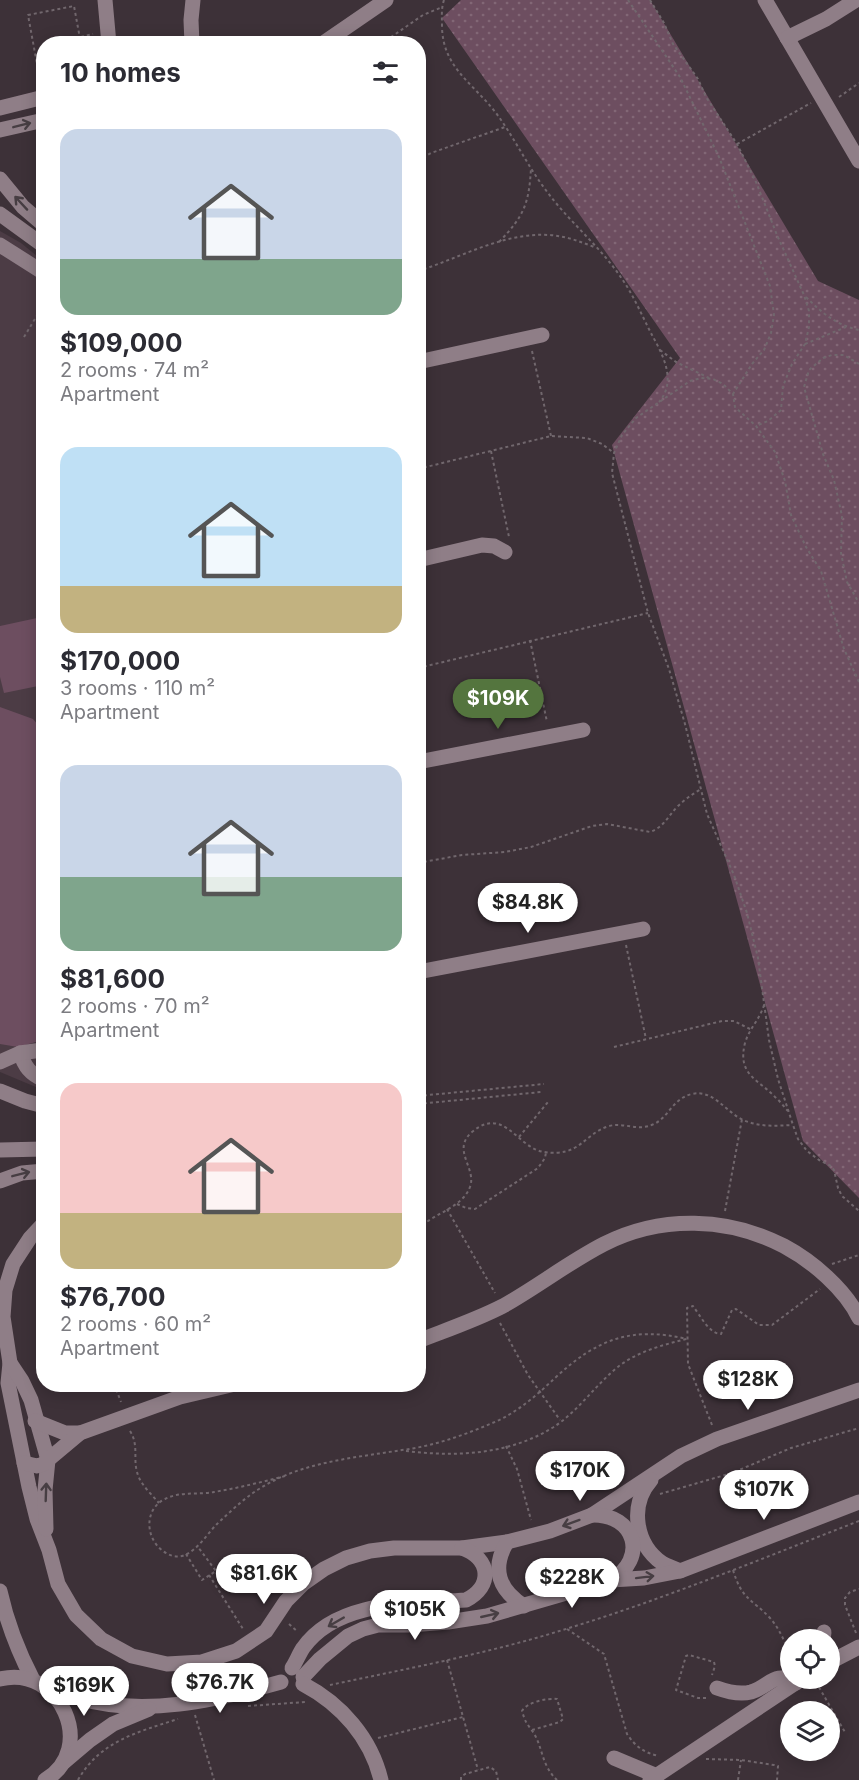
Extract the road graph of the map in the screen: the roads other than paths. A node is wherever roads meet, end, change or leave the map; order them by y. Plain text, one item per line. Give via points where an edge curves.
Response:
1 (105, 0) edge
2 (193, 0) edge
3 (386, 0) edge
4 (765, 0) edge
5 (856, 0) edge
6 (108, 36) edge
7 (192, 36) edge
8 (334, 36) edge
9 (787, 38) junction
10 (36, 101) edge
11 (0, 108) edge
12 (36, 122) edge
13 (0, 130) edge
14 (859, 161) edge
15 (0, 179) edge
16 (0, 214) edge
17 (36, 218) edge
18 (36, 240) edge
19 (0, 245) edge
20 (36, 268) edge
21 (536, 337) road end
22 (426, 360) edge
23 (502, 550) road end
24 (426, 558) edge
25 (583, 730) dead end
26 (426, 760) edge
27 (643, 929) dead end
28 (426, 970) edge
29 (36, 1051) edge
30 (20, 1053) junction
31 (0, 1062) edge
32 (36, 1075) edge
33 (0, 1091) edge
34 (36, 1104) edge
35 (36, 1149) edge
36 (0, 1150) edge
37 (36, 1172) edge
38 (0, 1181) edge
39 (36, 1232) edge
40 (859, 1318) edge
41 (426, 1338) edge
42 (10, 1363) junction
43 (859, 1390) edge
44 (201, 1392) edge
45 (38, 1421) junction
46 (17, 1427) junction
47 (80, 1433) junction
48 (48, 1460) junction
49 (24, 1463) junction
50 (657, 1473) junction
51 (859, 1502) edge
52 (592, 1515) junction
53 (636, 1538) junction
54 (507, 1542) junction
55 (462, 1548) junction
56 (48, 1550) junction
57 (680, 1571) junction
58 (492, 1573) junction
59 (611, 1580) junction
60 (0, 1592) edge
61 (524, 1606) junction
62 (857, 1640) edge
63 (840, 1654) edge
64 (780, 1678) edge
65 (0, 1679) edge
66 (38, 1682) junction
67 (304, 1684) junction
68 (711, 1689) road end
69 (787, 1689) edge
70 (153, 1707) junction
71 (614, 1758) dead end
72 (61, 1764) junction
73 (654, 1778) edge
74 (48, 1779) edge
75 (381, 1780) edge

1 - 6 street
2 - 7 street
3 - 8 street
4 - 9 street
5 - 9 street
9 - 14 street
10 - 11 street
13 -> 12 street
17 -> 15 street
16 - 18 street
19 - 20 street
21 - 22 street
23 - 24 street via 482,545
25 - 26 street
27 - 28 street
29 - 30 street
30 - 31 street
30 - 32 street via 27,1070
33 - 34 street
35 - 36 street
38 -> 37 street
39 - 42 street via 13,1264 5,1290 3,1317
40 - 41 street via 831,1280 800,1254 764,1235 723,1224 683,1222 643,1229 605,1244 498,1308
42 - 45 street
42 - 46 street via 8,1383
43 - 50 street via 717,1439
44 - 47 street
45 - 46 street
45 - 47 street via 65,1433
45 - 48 street
46 - 49 street
47 - 48 street
48 - 49 street via 37,1466
56 -> 48 street
49 - 56 street
50 - 52 street
50 - 53 street via 639,1500
51 - 57 street
52 - 53 street via 617,1519
52 -> 54 street
53 - 57 street via 663,1563
53 - 59 street via 630,1564
54 - 55 street
54 - 58 street
55 - 56 street via 394,1548 346,1558 304,1583 266,1631 236,1651 202,1662 167,1664 132,1656 101,1639 76,1615 58,1584
55 - 58 street via 474,1552
59 -> 57 street
58 - 61 street via 512,1598
58 -> 67 street via 476,1595 466,1600 376,1607 338,1620 304,1647
59 - 61 street
60 - 66 street via 20,1654
67 -> 61 street via 320,1659 363,1629 448,1622
62 - 63 street
64 - 68 street via 752,1692 734,1694
65 - 66 street via 18,1677
66 - 70 street via 77,1698
66 - 72 street via 56,1695 66,1711 69,1748
67 - 70 street via 296,1691 283,1687 281,1682 239,1694
67 - 75 street via 342,1711 366,1742
69 - 73 street
70 - 72 street via 113,1724
71 - 73 street
72 - 74 street

